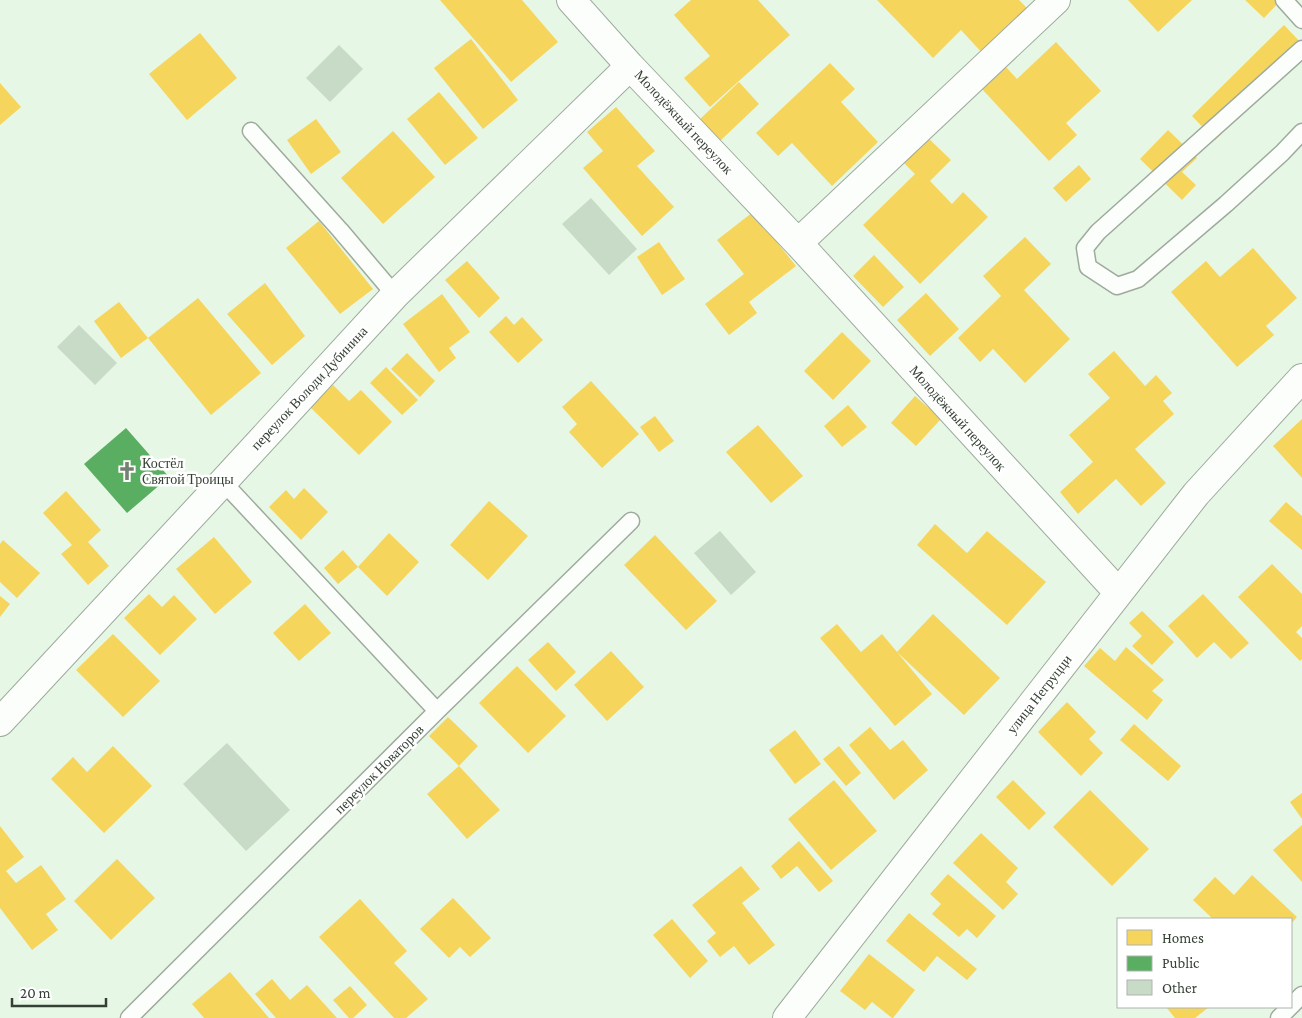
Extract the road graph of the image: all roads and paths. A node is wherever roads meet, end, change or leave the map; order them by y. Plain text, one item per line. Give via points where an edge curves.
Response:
1 (571, 0) edge
2 (1056, 0) edge
3 (1284, 0) edge
4 (1302, 20) edge
5 (1302, 49) edge
6 (630, 66) junction
7 (251, 131) dead end
8 (1302, 132) edge
9 (798, 243) junction
10 (395, 295) junction
11 (1300, 384) edge
12 (223, 482) junction
13 (631, 521) dead end
14 (1118, 592) junction
15 (437, 711) junction
16 (0, 722) edge
17 (1302, 995) edge
18 (1292, 1006) edge
19 (1290, 1008) edge
20 (129, 1018) edge
21 (787, 1018) edge
22 (1279, 1018) edge

1 - 6 street, Молодёжный переулок
2 - 9 street
3 - 4 lane
5 - 8 lane via 1098,232 1085,248 1088,268 1117,286 1138,279 1226,204
6 - 9 street, Молодёжный переулок
6 - 10 street, переулок Володи Дубинина
7 - 10 lane
9 - 14 street, Молодёжный переулок
10 - 12 street, переулок Володи Дубинина
11 - 14 street, улица Негруцци via 1196,494
12 - 15 lane
12 - 16 street, переулок Володи Дубинина
13 - 15 lane, переулок Новаторов
14 - 21 street, улица Негруцци
15 - 20 lane, переулок Новаторов
17 - 18 lane
19 - 22 lane

